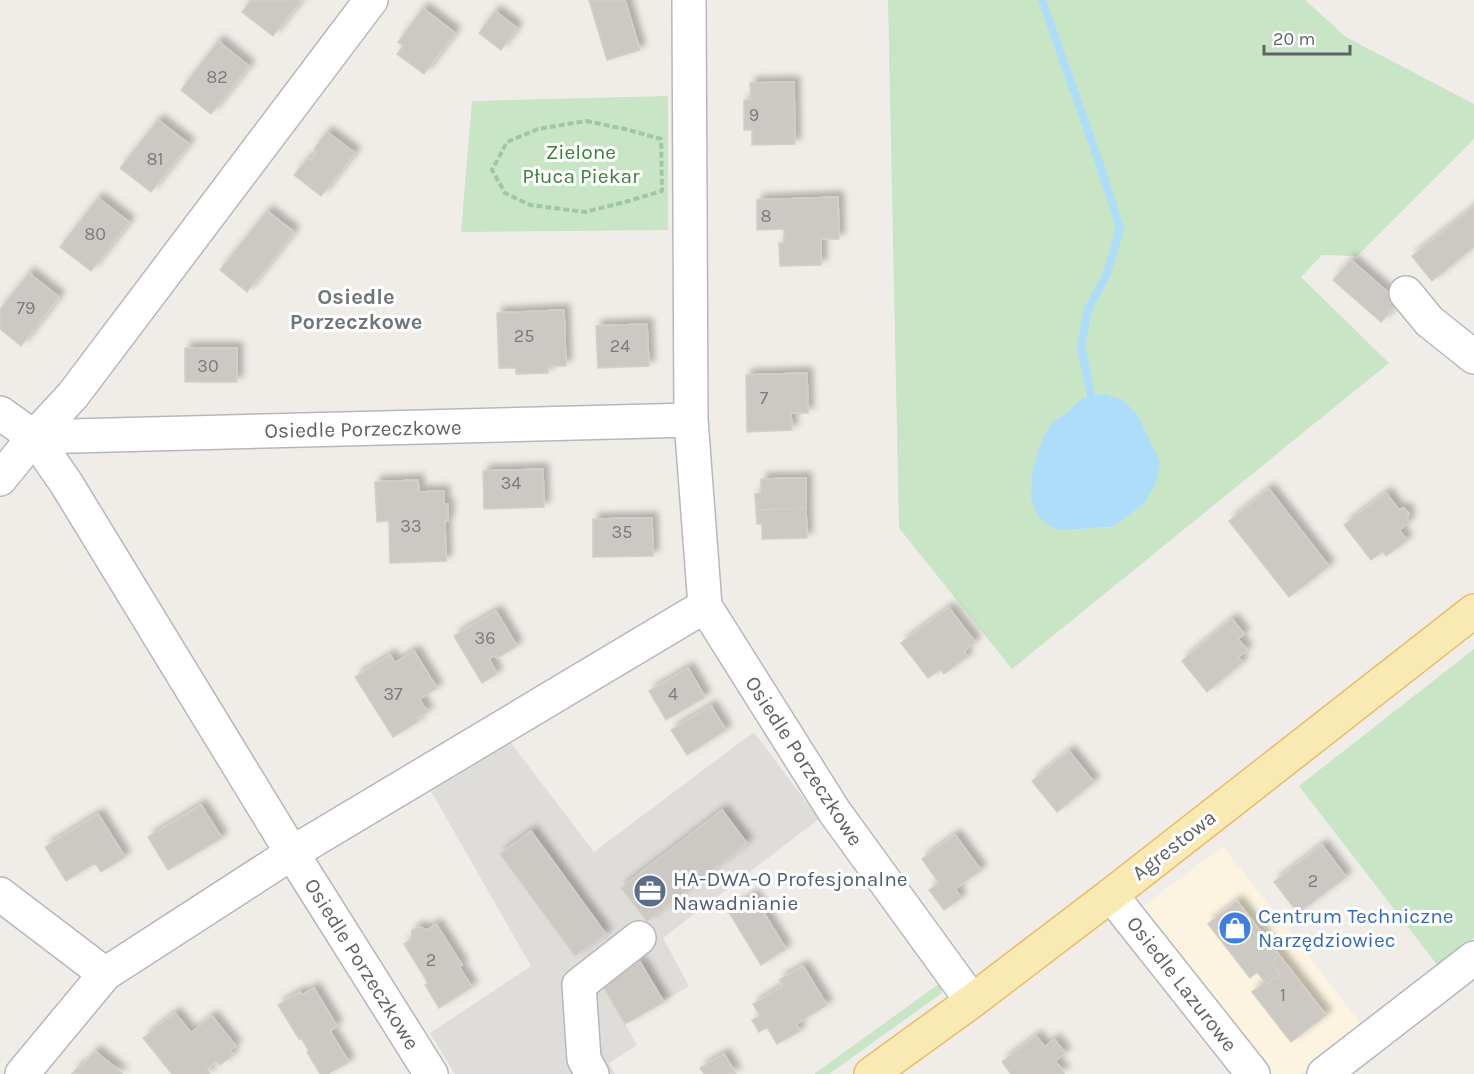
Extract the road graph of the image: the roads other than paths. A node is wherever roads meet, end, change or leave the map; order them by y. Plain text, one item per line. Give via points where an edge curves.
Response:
1 (371, 0) edge
2 (689, 0) edge
3 (1406, 293) dead end
4 (1474, 357) edge
5 (0, 412) edge
6 (691, 420) junction
7 (34, 437) junction
8 (0, 479) edge
9 (705, 606) junction
10 (1474, 611) edge
11 (292, 854) junction
12 (0, 894) edge
13 (1111, 894) junction
14 (639, 938) dead end
15 (1474, 958) edge
16 (105, 974) junction
17 (972, 1001) junction
18 (22, 1074) edge
19 (431, 1074) edge
20 (592, 1074) edge
21 (871, 1074) edge
22 (1252, 1074) edge
23 (1324, 1074) edge

1 - 7 street via 73,396
2 - 6 street, Osiedle Porzeczkowe
3 - 4 street via 1429,321
5 - 7 street, Osiedle Porzeczkowe
6 - 7 street, Osiedle Porzeczkowe
6 - 9 street, Osiedle Porzeczkowe
7 - 8 street
7 - 11 street, Osiedle Porzeczkowe via 66,483
9 - 11 street
9 - 17 street, Osiedle Porzeczkowe via 834,812
10 - 13 main road, Agrestowa
11 - 16 street
11 - 19 street, Osiedle Porzeczkowe
12 - 16 street
13 - 17 main road, Agrestowa
13 - 22 street, Osiedle Lazurowe
14 - 20 street via 579,985 584,1059
15 - 23 street
16 - 18 street
17 - 21 main road, Agrestowa

